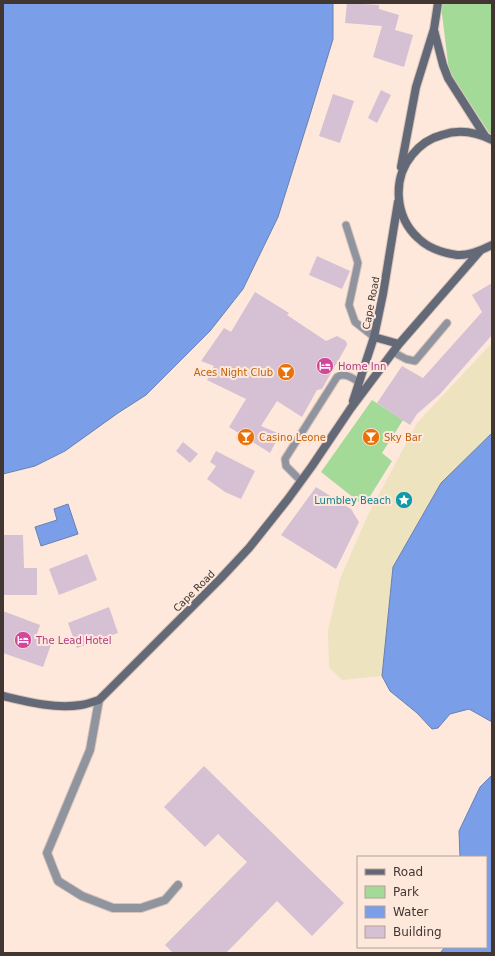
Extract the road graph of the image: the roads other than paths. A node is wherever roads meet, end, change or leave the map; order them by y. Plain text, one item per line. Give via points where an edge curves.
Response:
1 (438, 3) edge
2 (434, 29) junction
3 (489, 138) edge
4 (400, 176) junction
5 (399, 199) junction
6 (346, 225) dead end
7 (492, 245) edge
8 (480, 251) junction
9 (447, 323) dead end
10 (374, 337) junction
11 (399, 344) junction
12 (393, 352) junction
13 (359, 382) junction
14 (351, 408) junction
15 (301, 481) junction
16 (3, 696) edge
17 (99, 700) junction
18 (178, 885) dead end

1 - 2 street
2 - 3 street via 448,78
2 - 4 street via 416,87
3 - 4 street via 468,132 451,132 434,137 420,146 408,160
4 - 5 street
5 - 8 street via 405,221 418,238 437,250 458,255
5 - 10 street, Cape Road
6 - 10 lane via 358,263 349,305 355,322
7 - 8 street
8 - 11 street, Cape Road
9 - 12 lane via 415,361
10 - 11 street
10 - 13 street, Cape Road
11 - 12 street, Cape Road
12 - 14 street, Cape Road
13 - 14 street, Cape Road
13 - 15 lane via 347,375 341,374 336,377 285,459 286,466
14 - 15 street, Cape Road
15 - 17 street, Cape Road via 266,528 221,578
16 - 17 street, Cape Road via 66,706 83,705
17 - 18 street via 90,750 47,853 58,881 82,896 113,908 141,908 165,900

